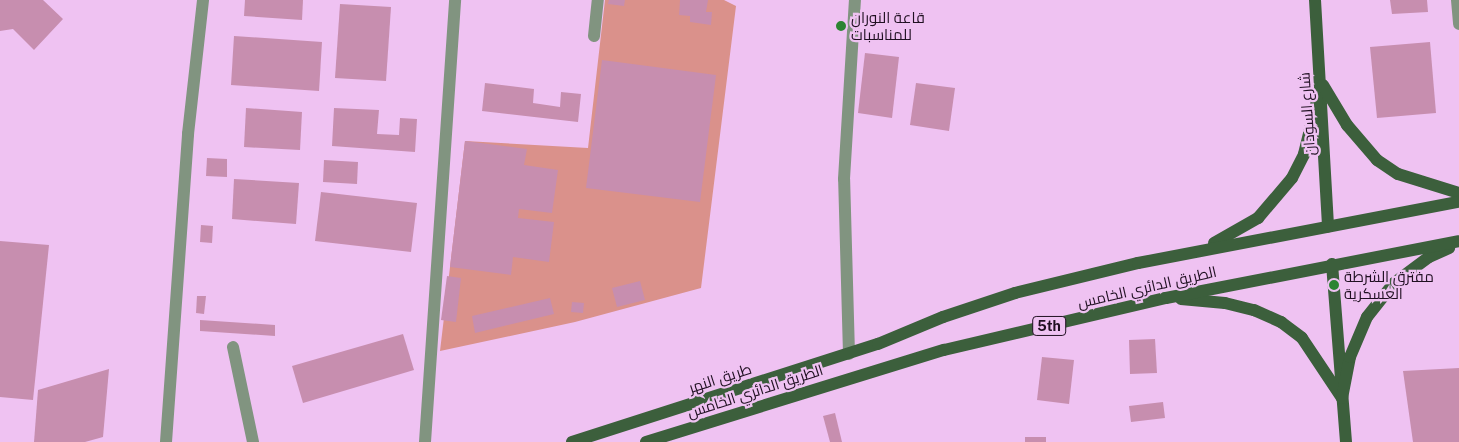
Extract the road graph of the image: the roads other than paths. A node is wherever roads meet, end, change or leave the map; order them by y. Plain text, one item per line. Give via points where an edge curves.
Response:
1 (203, 0) edge
2 (455, 0) edge
3 (598, 0) edge
4 (855, 0) edge
5 (1316, 0) edge
6 (1457, 0) edge
7 (1459, 24) edge
8 (594, 36) dead end
9 (1321, 81) junction
10 (1459, 193) edge
11 (1459, 202) edge
12 (1328, 227) junction
13 (1459, 243) edge
14 (1198, 251) junction
15 (1332, 264) junction
16 (1166, 298) junction
17 (878, 344) joint
18 (233, 347) dead end
19 (849, 354) junction
20 (1342, 398) junction
21 (166, 442) edge
22 (252, 442) edge
23 (425, 442) edge
24 (572, 442) edge
25 (646, 442) edge
26 (1346, 442) edge

1 - 21 street via 188,134
2 - 23 street
3 - 8 street
4 - 19 street via 844,178
5 - 9 main road, شارع السودان
6 - 7 street
9 - 10 main road via 1347,125 1377,160 1398,174
9 - 12 main road, شارع السودان
9 - 14 main road via 1304,154 1287,185 1258,218
11 - 12 main road, الطريق الدائري الخامس
12 - 14 main road, الطريق الدائري الخامس
13 - 15 main road, الطريق الدائري الخامس / 5th
13 - 20 main road via 1429,257 1394,283 1367,317 1350,357
14 - 17 main road, الطريق الدائري الخامس via 1014,293
15 - 16 main road, الطريق الدائري الخامس / 5th
15 - 20 main road
16 - 20 main road via 1225,303 1254,310 1281,322 1302,338
16 - 25 main road, الطريق الدائري الخامس / 5th via 944,350
17 - 19 main road, طريق النهر
18 - 22 street
19 - 24 main road, طريق النهر
20 - 26 main road

